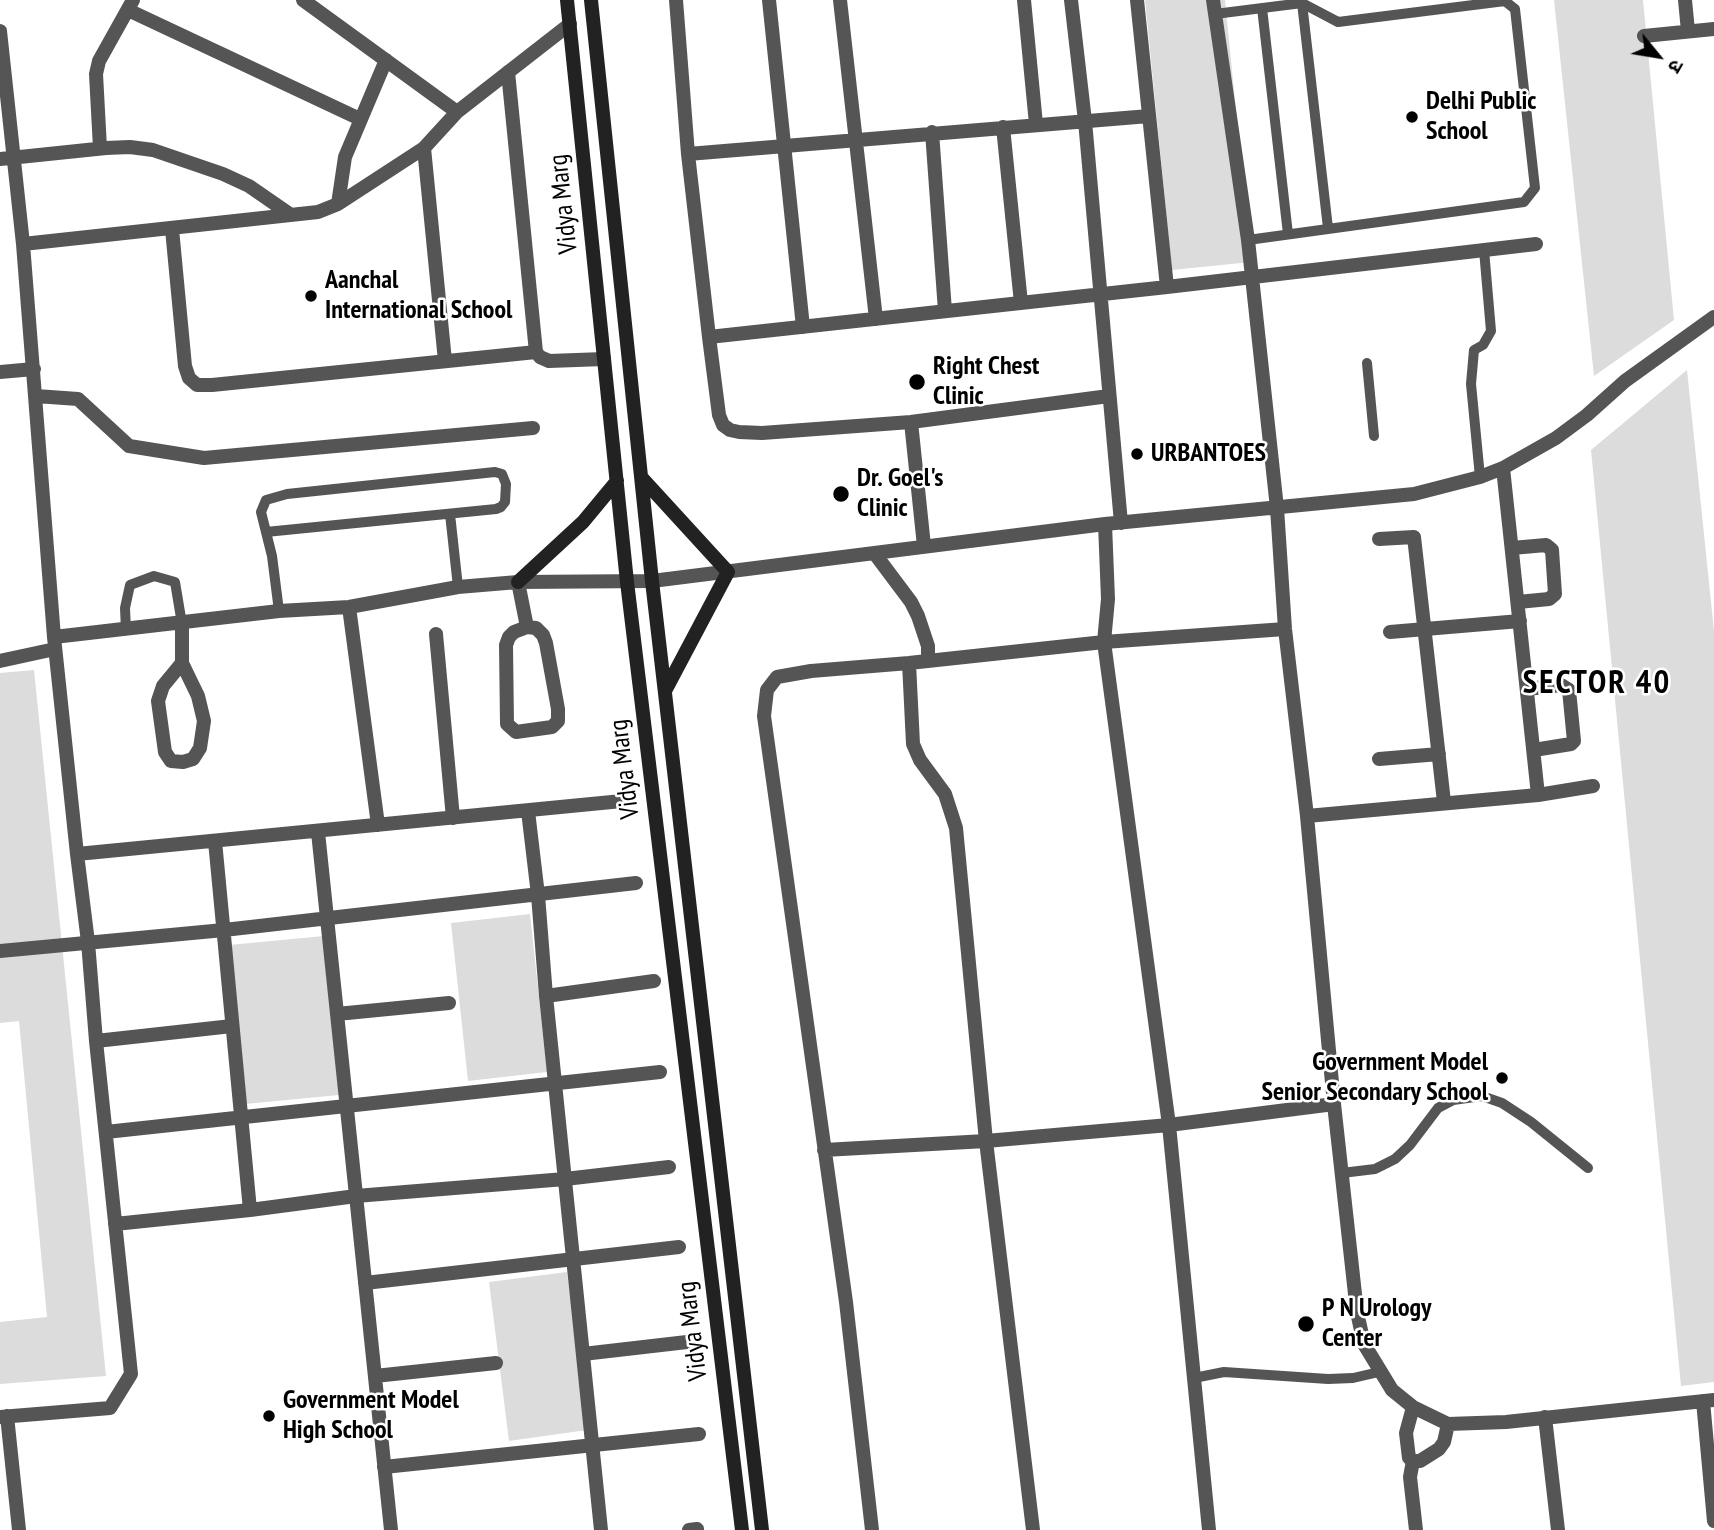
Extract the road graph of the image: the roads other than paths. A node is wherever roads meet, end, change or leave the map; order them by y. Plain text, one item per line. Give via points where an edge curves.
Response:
1 (303, 0) edge
2 (591, 0) edge
3 (676, 0) edge
4 (769, 0) edge
5 (840, 0) edge
6 (1024, 0) edge
7 (1071, 0) edge
8 (1137, 0) edge
9 (1685, 0) edge
10 (566, 1) edge
11 (1302, 3) junction
12 (131, 5) edge
13 (1214, 7) edge
14 (1262, 8) junction
15 (570, 24) junction
16 (1714, 29) edge
17 (0, 31) edge
18 (1688, 31) junction
19 (1644, 36) dead end
20 (386, 60) junction
21 (508, 72) junction
22 (457, 112) junction
23 (1149, 116) junction
24 (360, 119) junction
25 (1085, 121) junction
26 (1036, 124) junction
27 (1003, 127) junction
28 (932, 132) junction
29 (857, 141) junction
30 (784, 147) junction
31 (100, 148) junction
32 (424, 148) junction
33 (688, 155) junction
34 (7, 158) edge
35 (338, 204) junction
36 (290, 215) junction
37 (1328, 228) junction
38 (172, 229) junction
39 (1288, 234) junction
40 (1248, 240) junction
41 (23, 244) junction
42 (1536, 244) dead end
43 (1483, 250) junction
44 (1252, 276) junction
45 (1167, 287) junction
46 (1099, 294) junction
47 (1021, 303) junction
48 (945, 311) junction
49 (1714, 317) edge
50 (876, 319) junction
51 (803, 327) junction
52 (709, 337) junction
53 (537, 352) junction
54 (604, 359) junction
55 (445, 361) junction
56 (1367, 363) dead end
57 (34, 369) junction
58 (0, 372) edge
59 (36, 396) junction
60 (1109, 396) junction
61 (911, 422) junction
62 (533, 428) dead end
63 (1374, 436) dead end
64 (1503, 468) junction
65 (641, 477) junction
66 (1480, 477) junction
67 (617, 481) junction
68 (1277, 508) junction
69 (450, 514) junction
70 (1121, 523) junction
71 (1105, 524) junction
72 (266, 533) junction
73 (1379, 539) dead end
74 (924, 546) junction
75 (1512, 548) junction
76 (875, 554) junction
77 (728, 572) junction
78 (652, 581) junction
79 (518, 582) junction
80 (627, 582) junction
81 (458, 587) junction
82 (1518, 601) junction
83 (349, 607) junction
84 (279, 611) junction
85 (1520, 621) junction
86 (182, 624) junction
87 (527, 627) junction
88 (1285, 629) junction
89 (126, 630) junction
90 (1425, 630) junction
91 (1390, 632) dead end
92 (436, 634) dead end
93 (1104, 642) junction
94 (54, 643) junction
95 (0, 661) edge
96 (928, 661) junction
97 (182, 663) junction
98 (909, 663) junction
99 (1527, 689) junction
100 (665, 691) junction
101 (1534, 750) junction
102 (1439, 754) junction
103 (1379, 759) dead end
104 (1594, 786) dead end
105 (1538, 794) junction
106 (622, 801) dead end
107 (1444, 802) junction
108 (528, 811) junction
109 (1307, 816) junction
110 (453, 818) junction
111 (378, 825) junction
112 (318, 832) junction
113 (215, 841) junction
114 (77, 854) junction
115 (636, 883) dead end
116 (538, 895) junction
117 (327, 919) junction
118 (224, 930) junction
119 (88, 942) junction
120 (0, 951) edge
121 (654, 981) dead end
122 (546, 996) junction
123 (449, 1003) dead end
124 (337, 1014) junction
125 (232, 1026) junction
126 (96, 1041) junction
127 (660, 1072) dead end
128 (555, 1084) junction
129 (1334, 1104) junction
130 (346, 1106) junction
131 (241, 1117) junction
132 (1169, 1125) junction
133 (106, 1132) junction
134 (986, 1141) junction
135 (824, 1150) junction
136 (669, 1167) dead end
137 (1588, 1168) dead end
138 (1342, 1173) junction
139 (565, 1179) junction
140 (356, 1196) junction
141 (250, 1210) junction
142 (115, 1224) junction
143 (679, 1247) dead end
144 (573, 1260) junction
145 (365, 1283) junction
146 (687, 1342) dead end
147 (583, 1354) junction
148 (496, 1363) dead end
149 (1379, 1372) junction
150 (375, 1377) junction
151 (1194, 1378) junction
152 (1709, 1400) edge
153 (1413, 1407) junction
154 (4, 1416) edge
155 (1545, 1418) junction
156 (1448, 1424) junction
157 (699, 1434) dead end
158 (592, 1446) junction
159 (1413, 1461) junction
160 (384, 1467) junction
161 (1714, 1521) edge
162 (697, 1529) edge
163 (19, 1530) edge
164 (391, 1530) edge
165 (601, 1530) edge
166 (689, 1530) edge
167 (742, 1530) edge
168 (762, 1530) edge
169 (872, 1530) edge
170 (1033, 1530) edge
171 (1209, 1530) edge
172 (1416, 1530) edge
173 (1558, 1530) edge

1 - 20 street
2 - 65 main road, Vidya Marg
3 - 33 street
4 - 30 street
5 - 29 street
6 - 26 street
7 - 25 street
8 - 23 street
9 - 18 street
10 - 15 main road, Vidya Marg
11 - 14 lane
11 - 37 lane
11 - 37 lane via 1338,22 1505,1 1515,9 1535,188 1524,202
12 - 24 street
12 - 31 street via 96,74
13 - 14 lane
13 - 40 street
14 - 39 lane
15 - 21 street
15 - 54 main road, Vidya Marg
16 - 18 street
17 - 34 street
18 - 19 street
20 - 22 street
20 - 24 street
21 - 22 street
21 - 53 street
22 - 32 street
23 - 25 street
23 - 45 street
24 - 35 street via 345,156
25 - 26 street
25 - 46 street
26 - 27 street
27 - 28 street
27 - 47 street
28 - 29 street
28 - 48 street
29 - 30 street
29 - 50 street
30 - 33 street
30 - 51 street
31 - 34 street
31 - 36 street via 153,150 223,174
32 - 35 street
32 - 55 street
33 - 52 street
34 - 41 street
35 - 36 street
36 - 38 street
37 - 39 lane
38 - 41 street
38 - 55 street via 185,366 188,378 197,385
39 - 40 lane
40 - 44 street
41 - 57 street
42 - 43 street
43 - 44 street
43 - 66 lane via 1491,331 1474,350 1471,384
44 - 45 street
44 - 68 street
45 - 46 street
46 - 47 street
46 - 60 street
47 - 48 street
48 - 50 street
49 - 64 street via 1556,438
50 - 51 street
51 - 52 street
52 - 61 street via 719,415 730,430 762,433
53 - 54 street via 549,361
53 - 55 street
54 - 67 main road, Vidya Marg
56 - 63 lane
57 - 58 street
57 - 59 street
59 - 62 street via 78,399 128,446 204,457
59 - 94 street
60 - 61 street
60 - 70 street
61 - 74 street
64 - 66 street
64 - 75 street
65 - 77 main road
65 - 78 main road, Vidya Marg
66 - 68 street via 1414,494
67 - 79 main road via 583,522
67 - 80 main road, Vidya Marg
68 - 70 street
68 - 88 street
69 - 72 lane
69 - 72 lane via 501,507 507,494 502,474 274,496 262,506
69 - 81 lane
70 - 71 street
71 - 74 street
71 - 93 street via 1108,599
72 - 84 lane
73 - 90 street via 1414,537
74 - 76 street
75 - 82 street
75 - 82 street via 1546,545 1552,550 1555,594 1549,599
76 - 77 street
76 - 96 street via 918,616
77 - 78 street
77 - 100 main road
78 - 80 street
78 - 100 main road, Vidya Marg
79 - 80 street
79 - 81 street
79 - 87 street
80 - 167 main road, Vidya Marg
81 - 83 street
82 - 85 street
83 - 84 street
83 - 111 street
84 - 86 street
85 - 90 street
85 - 99 street
86 - 89 street
86 - 89 lane via 175,582 154,576 130,585
86 - 97 street
87 - 87 street via 536,628 546,643 558,721 516,732 507,724 506,645 514,632
88 - 93 street
88 - 109 street
89 - 94 street
90 - 91 street
90 - 102 street
92 - 110 street
93 - 96 street
93 - 132 street
94 - 95 street
94 - 114 street
96 - 98 street
97 - 97 street via 204,721 200,748 193,759 183,762 171,761 165,752 158,701 163,686
98 - 134 street via 913,744 945,793 956,828
98 - 135 street via 788,674 772,682 764,703
99 - 101 street
99 - 101 street via 1561,685 1569,690 1574,741
100 - 168 main road, Vidya Marg
101 - 105 street
102 - 103 street
102 - 107 street
104 - 105 street
105 - 107 street
106 - 108 street
107 - 109 street
108 - 110 street
108 - 116 street
109 - 129 street
110 - 111 street
111 - 112 street
112 - 113 street
112 - 117 street
113 - 114 street
113 - 118 street
114 - 119 street
115 - 116 street
116 - 117 street
116 - 122 street
117 - 118 street
117 - 124 street
118 - 119 street
118 - 125 street
119 - 120 street
119 - 126 street
121 - 122 street
122 - 128 street
123 - 124 street
124 - 130 street
125 - 126 street
125 - 131 street
126 - 133 street
127 - 128 street
128 - 130 street
128 - 139 street
129 - 132 street
129 - 138 street
130 - 131 street
130 - 140 street
131 - 133 street
131 - 141 street
132 - 134 street
132 - 151 street
133 - 142 street
134 - 135 street
134 - 170 street
135 - 169 street
136 - 139 street
137 - 138 lane via 1531,1122 1482,1096 1453,1100 1438,1108 1395,1159 1374,1169
138 - 149 street via 1357,1311 1364,1344
139 - 140 street
139 - 144 street
140 - 141 street
140 - 145 street
141 - 142 street
142 - 154 street via 131,1374 110,1408
143 - 144 street
144 - 145 street
144 - 147 street
145 - 150 street
146 - 147 street
147 - 158 street
148 - 150 street
149 - 151 lane via 1328,1379 1224,1372
149 - 153 street
150 - 160 street
151 - 171 street
152 - 155 street
152 - 161 street
153 - 156 street
153 - 159 street via 1406,1433
154 - 163 street
155 - 156 street
155 - 173 street
156 - 159 street via 1439,1449
157 - 158 street
158 - 160 street
158 - 165 street
159 - 172 street via 1410,1477
160 - 164 street
162 - 166 street

